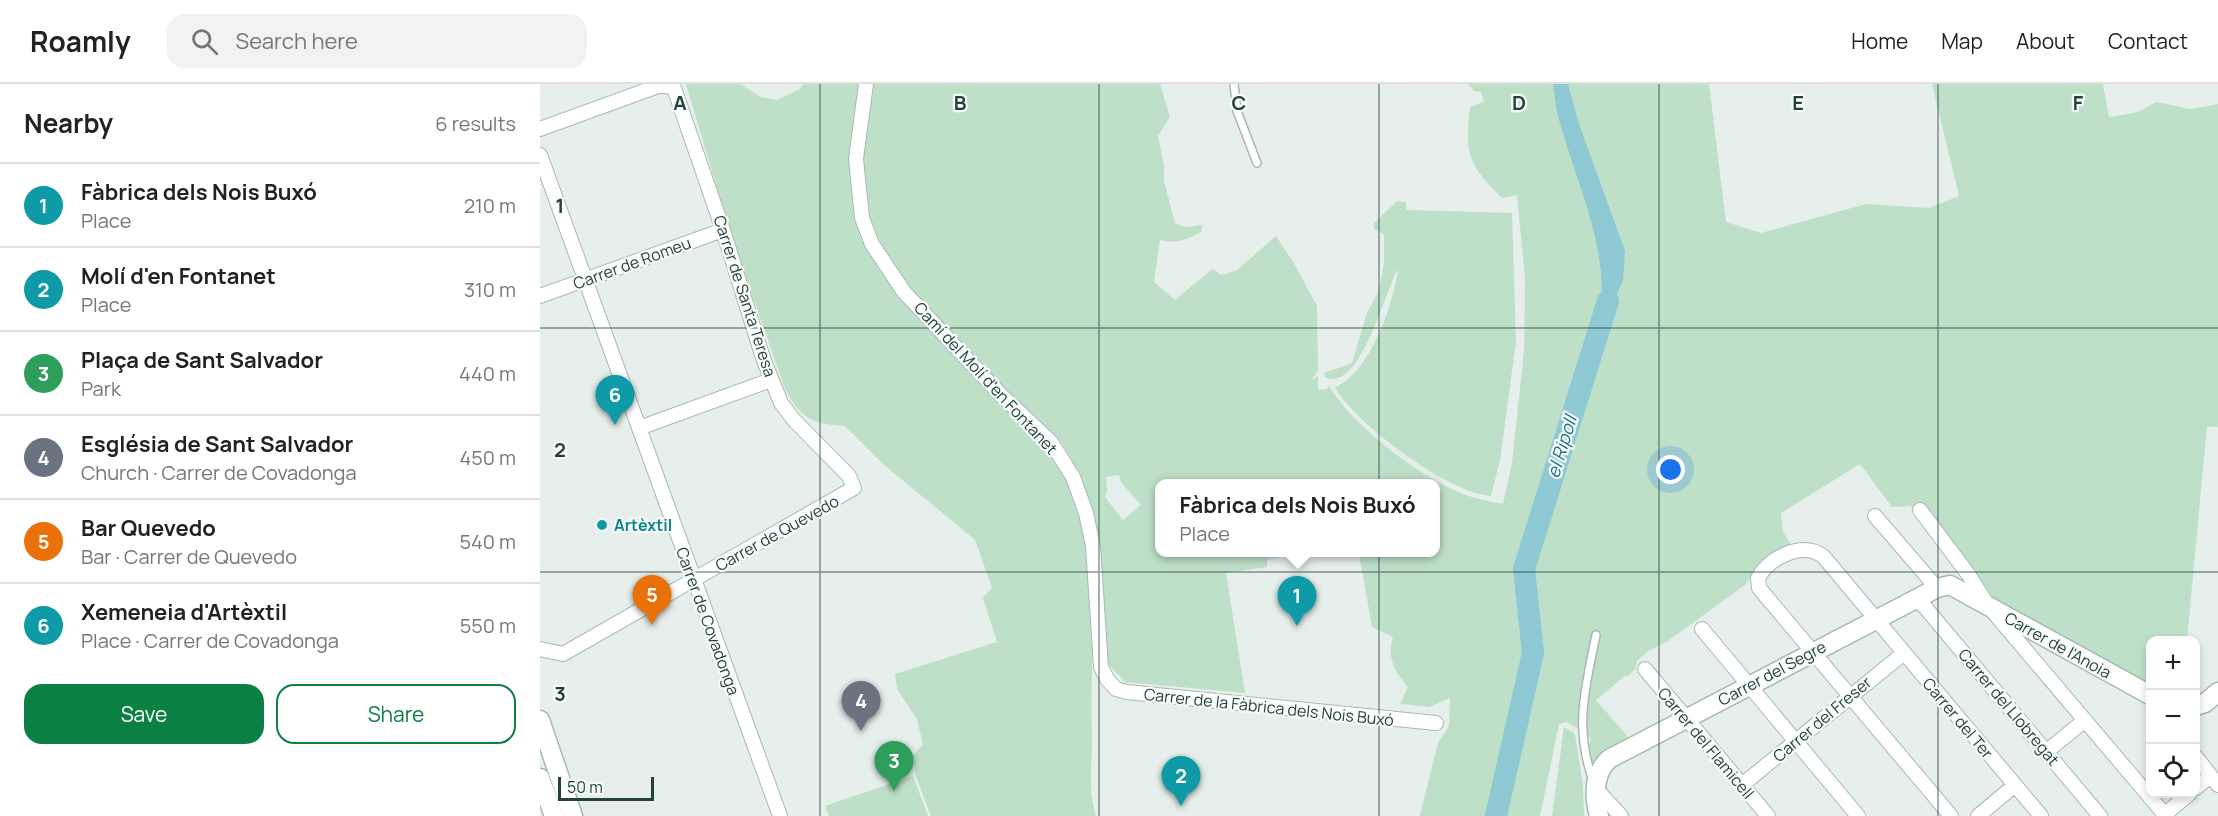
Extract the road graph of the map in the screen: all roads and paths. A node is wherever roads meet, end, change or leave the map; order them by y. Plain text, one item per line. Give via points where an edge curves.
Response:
1 (866, 84) edge
2 (1234, 84) edge
3 (669, 85) edge
4 (540, 129) edge
5 (540, 155) edge
6 (1257, 163) dead end
7 (723, 230) junction
8 (584, 280) junction
9 (540, 296) edge
10 (771, 380) junction
11 (639, 428) junction
12 (854, 488) joint
13 (1920, 510) dead end
14 (1875, 516) dead end
15 (693, 581) junction
16 (1937, 588) junction
17 (1916, 600) junction
18 (1989, 608) junction
19 (1875, 620) junction
20 (1702, 629) dead end
21 (1596, 635) dead end
22 (540, 649) edge
23 (1811, 653) junction
24 (1904, 653) junction
25 (1645, 669) dead end
26 (1107, 679) joint
27 (1750, 685) junction
28 (2218, 692) edge
29 (2146, 695) edge
30 (1848, 696) junction
31 (2200, 705) edge
32 (1686, 718) junction
33 (540, 720) edge
34 (2085, 720) junction
35 (1436, 723) dead end
36 (1796, 741) junction
37 (2046, 752) junction
38 (2200, 762) edge
39 (2214, 780) edge
40 (541, 781) edge
41 (1742, 785) junction
42 (2015, 785) junction
43 (2200, 786) edge
44 (1596, 789) junction
45 (2185, 798) edge
46 (554, 816) edge
47 (573, 816) edge
48 (780, 816) edge
49 (1599, 816) edge
50 (1621, 816) edge
51 (1768, 816) edge
52 (1858, 816) edge
53 (1951, 816) edge
54 (1978, 816) edge
55 (2041, 816) edge
56 (2100, 816) edge
57 (2165, 816) edge

1 - 26 street, Camí del Molí d'en Fontanet via 856,159 862,218 872,244 904,292 1051,442 1073,477 1093,546 1101,666
2 - 6 lane via 1237,111
3 - 4 street
3 - 7 street, Carrer de Santa Teresa via 677,95
5 - 8 street, Carrer de Covadonga
7 - 8 street, Carrer de Romeu
7 - 10 street, Carrer de Santa Teresa
8 - 9 street, Carrer de Romeu
8 - 11 street, Carrer de Covadonga
10 - 11 street
10 - 12 street, Carrer de Santa Teresa via 786,412 849,476
11 - 15 street, Carrer de Covadonga
12 - 15 street, Carrer de Quevedo
13 - 18 street
14 - 16 street
15 - 22 street, Carrer de Quevedo via 563,654
15 - 48 street, Carrer de Covadonga
16 - 17 street, Carrer del Segre
16 - 18 street, Carrer de l'Anoia via 1950,585
17 - 19 street, Carrer del Segre
17 - 37 street, Carrer del Llobregat
18 - 29 street, Carrer de l'Anoia
18 - 34 street
19 - 23 street, Carrer del Segre
19 - 23 street, Carrer del Ter via 1819,553 1807,550 1783,556 1766,567 1757,584
19 - 24 street, Carrer del Ter
20 - 27 street
21 - 44 lane via 1581,729
23 - 27 street, Carrer del Segre
23 - 30 street
24 - 30 street, Carrer del Freser
24 - 42 street, Carrer del Ter
25 - 32 street, Carrer del Flamicell
26 - 35 street, Carrer de la Fàbrica dels Nois Buxó via 1116,689 1127,692
27 - 32 street, Carrer del Segre
27 - 36 street
28 - 31 street
30 - 36 street, Carrer del Freser
30 - 53 street
32 - 41 street, Carrer del Flamicell
32 - 44 street, Carrer del Segre via 1609,759
33 - 47 street
34 - 37 street
34 - 57 street
36 - 41 street, Carrer del Freser
36 - 52 street
37 - 56 street, Carrer del Llobregat
38 - 39 street
39 - 43 street
40 - 46 street
41 - 51 street, Carrer del Flamicell
42 - 54 street
42 - 55 street, Carrer del Ter
44 - 49 street
44 - 50 street
45 - 57 street

